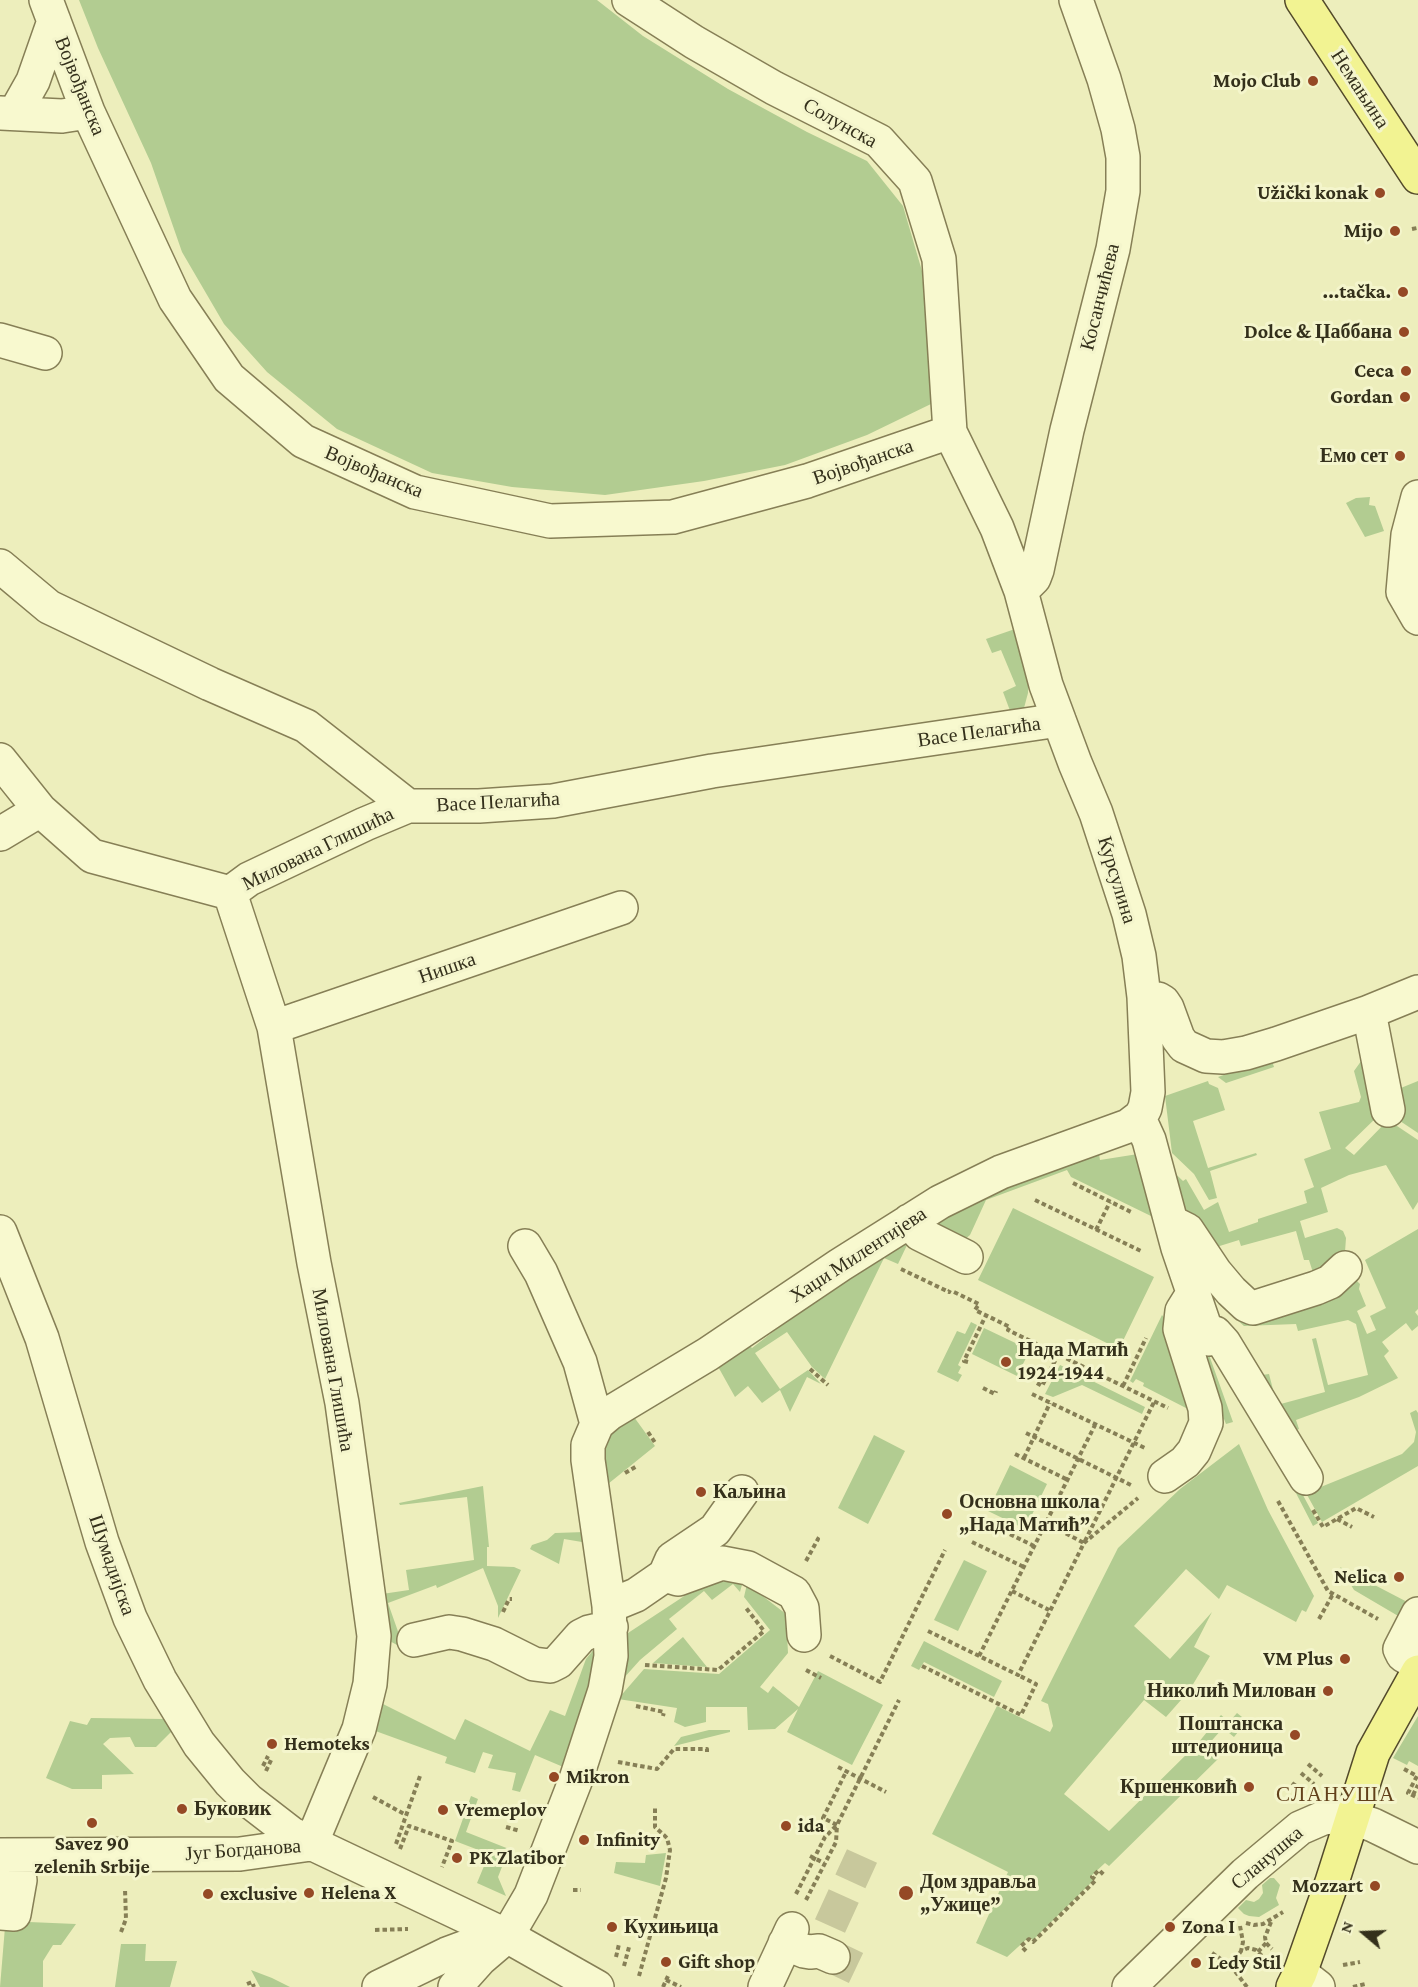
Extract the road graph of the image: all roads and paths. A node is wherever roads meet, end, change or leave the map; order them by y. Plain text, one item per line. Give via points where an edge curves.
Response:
1 (629, 0) edge
2 (1076, 0) edge
3 (1302, 0) edge
4 (50, 10) edge
5 (88, 112) junction
6 (8, 113) edge
7 (1418, 177) edge
8 (0, 340) edge
9 (45, 353) dead end
10 (950, 432) junction
11 (1418, 497) edge
12 (0, 566) edge
13 (1021, 591) junction
14 (1418, 618) edge
15 (1059, 720) junction
16 (0, 760) edge
17 (408, 806) junction
18 (40, 810) junction
19 (0, 834) edge
20 (230, 893) junction
21 (621, 908) dead end
22 (1418, 992) edge
23 (1144, 997) junction
24 (1369, 1012) junction
25 (274, 1028) junction
26 (1388, 1110) dead end
27 (1137, 1120) junction
28 (1066, 1180) dead end
29 (1035, 1200) dead end
30 (1110, 1202) junction
31 (1131, 1212) dead end
32 (909, 1221) junction
33 (1171, 1222) junction
34 (1096, 1230) junction
35 (0, 1232) edge
36 (525, 1246) dead end
37 (1147, 1254) dead end
38 (966, 1257) dead end
39 (892, 1265) dead end
40 (1345, 1268) dead end
41 (950, 1290) dead end
42 (1192, 1295) junction
43 (961, 1296) dead end
44 (986, 1315) junction
45 (1147, 1336) dead end
46 (1043, 1347) junction
47 (1039, 1355) dead end
48 (1058, 1355) junction
49 (968, 1362) dead end
50 (810, 1369) dead end
51 (1037, 1383) dead end
52 (828, 1385) dead end
53 (1123, 1386) junction
54 (983, 1388) dead end
55 (996, 1391) dead end
56 (1032, 1394) dead end
57 (1154, 1401) junction
58 (1050, 1403) junction
59 (597, 1424) junction
60 (1095, 1425) junction
61 (1205, 1427) junction
62 (1026, 1433) dead end
63 (1034, 1437) junction
64 (1134, 1443) junction
65 (1015, 1454) dead end
66 (1024, 1458) junction
67 (1078, 1459) junction
68 (1154, 1473) junction
69 (1116, 1478) junction
70 (1306, 1478) dead end
71 (1068, 1479) junction
72 (742, 1492) dead end
73 (1280, 1505) dead end
74 (1314, 1512) dead end
75 (1374, 1517) dead end
76 (1337, 1519) junction
77 (983, 1521) dead end
78 (1046, 1523) junction
79 (1352, 1527) dead end
80 (814, 1537) dead end
81 (972, 1542) dead end
82 (1084, 1543) junction
83 (1034, 1546) junction
84 (945, 1550) dead end
85 (811, 1553) dead end
86 (1024, 1567) junction
87 (665, 1575) junction
88 (1012, 1591) junction
89 (1333, 1594) junction
90 (740, 1601) dead end
91 (1049, 1610) junction
92 (1418, 1614) edge
93 (610, 1617) junction
94 (1375, 1617) dead end
95 (1319, 1618) dead end
96 (928, 1631) dead end
97 (804, 1635) dead end
98 (414, 1640) dead end
99 (829, 1656) dead end
100 (980, 1656) junction
101 (1418, 1664) edge
102 (642, 1665) dead end
103 (922, 1666) dead end
104 (817, 1669) dead end
105 (809, 1671) dead end
106 (1418, 1672) edge
107 (814, 1674) junction
108 (1018, 1675) junction
109 (821, 1678) dead end
110 (899, 1700) dead end
111 (707, 1752) dead end
112 (612, 1761) dead end
113 (1308, 1764) dead end
114 (838, 1767) dead end
115 (1405, 1770) dead end
116 (846, 1772) junction
117 (1301, 1773) dead end
118 (420, 1776) dead end
119 (1322, 1776) dead end
120 (1417, 1776) edge
121 (860, 1779) junction
122 (1292, 1783) dead end
123 (1314, 1784) dead end
124 (1418, 1785) edge
125 (1299, 1789) dead end
126 (886, 1792) dead end
127 (1411, 1794) junction
128 (373, 1797) dead end
129 (1418, 1798) edge
130 (1404, 1802) dead end
131 (655, 1807) dead end
132 (406, 1815) junction
133 (1353, 1818) junction
134 (837, 1825) junction
135 (427, 1826) dead end
136 (436, 1830) dead end
137 (425, 1832) junction
138 (434, 1835) junction
139 (311, 1844) junction
140 (395, 1846) dead end
141 (1418, 1847) edge
142 (400, 1851) dead end
143 (812, 1857) junction
144 (444, 1860) dead end
145 (824, 1863) junction
146 (2, 1874) edge
147 (1104, 1875) dead end
148 (801, 1884) dead end
149 (125, 1887) dead end
150 (573, 1890) dead end
151 (581, 1890) dead end
152 (0, 1913) edge
153 (1280, 1914) dead end
154 (413, 1929) dead end
155 (375, 1930) dead end
156 (121, 1932) dead end
157 (507, 1936) junction
158 (789, 1936) junction
159 (829, 1942) tunnel mouth
160 (1266, 1943) junction
161 (629, 1947) dead end
162 (1272, 1949) dead end
163 (1026, 1951) dead end
164 (1258, 1952) junction
165 (1214, 1954) dead end
166 (1265, 1959) dead end
167 (1360, 1962) dead end
168 (1231, 1966) junction
169 (624, 1967) dead end
170 (639, 1976) dead end
171 (1313, 1978) edge
172 (247, 1984) dead end
173 (676, 1984) edge
174 (1365, 1984) dead end
175 (254, 1987) edge
176 (378, 1987) edge
177 (455, 1987) edge
178 (597, 1987) edge
179 (663, 1987) edge
180 (681, 1987) edge
181 (765, 1987) edge
182 (1129, 1987) edge
183 (1247, 1987) edge
184 (1353, 1987) edge

1 - 10 street, Солунска via 774,88 879,141 915,181 939,259
2 - 13 street, Косанчићева via 1118,129 1124,191 1041,556 1034,578
3 - 7 main road, Немањина
4 - 5 street, Војвођанска
4 - 6 street via 33,81
5 - 6 street via 62,116
5 - 10 street, Војвођанска via 175,299 229,378 303,441 415,492 550,521 673,517 807,482
8 - 9 street
10 - 13 street, Курсулина via 997,528
11 - 14 street via 1408,535 1403,592
12 - 17 street, Васе Пелагића via 49,607 306,726
13 - 15 street, Курсулина
15 - 17 street, Васе Пелагића via 712,771 553,801
15 - 23 street, Курсулина via 1130,914
16 - 18 street, Милована Глишића
17 - 20 street, Милована Глишића via 258,874
18 - 19 street
18 - 20 street, Милована Глишића via 92,856
20 - 25 street, Милована Глишића
21 - 25 street, Нишка
22 - 24 street
23 - 24 street via 1163,1002 1184,1046 1206,1056 1246,1053
23 - 27 street, Курсулина via 1149,1082 1145,1108
24 - 26 street
25 - 139 street, Милована Глишића via 342,1403 375,1641 359,1729
27 - 32 street, Хаџи Милентијева via 1122,1130 980,1182
27 - 33 street via 1149,1140
28 - 30 path
29 - 34 path
30 - 31 path
30 - 34 path
32 - 38 street via 920,1234
32 - 59 street, Хаџи Милентијева
33 - 40 street via 1187,1230 1215,1272 1253,1308 1317,1288
33 - 42 street
34 - 37 path
35 - 139 street, Шумадијска via 42,1338 102,1542 130,1618 160,1680 186,1726 258,1765 249,1800 279,1825
36 - 59 street via 580,1362
39 - 41 path
42 - 61 street via 1179,1325 1205,1408
42 - 70 street via 1207,1335 1215,1334 1224,1342
43 - 44 path via 979,1304 975,1310
44 - 46 path
44 - 49 path via 964,1361
45 - 53 path
46 - 47 path
46 - 48 path
48 - 51 path via 1042,1386
48 - 53 path
50 - 52 path
53 - 57 path
54 - 55 path via 995,1394
56 - 58 path
57 - 61 path
57 - 64 path
58 - 60 path
58 - 63 path
59 - 93 street via 588,1445 588,1460
60 - 64 path
60 - 67 path
61 - 68 street via 1185,1462
62 - 63 path
63 - 66 path
63 - 67 path
64 - 68 path
64 - 69 path
65 - 66 path
66 - 71 path
67 - 69 path
67 - 71 path
68 - 69 path
68 - 82 path
69 - 82 path
71 - 78 path
72 - 87 street via 715,1530 672,1559
73 - 89 path
74 - 76 path via 1323,1527
75 - 76 path via 1356,1508
76 - 79 path
77 - 83 path
78 - 82 path
78 - 83 path
80 - 85 path via 818,1539
81 - 86 path
82 - 91 path
83 - 86 path
84 - 99 path via 880,1682
86 - 88 path
87 - 93 street
87 - 97 street via 678,1579 722,1563 748,1568 794,1593 802,1608
88 - 91 path
88 - 100 path
89 - 94 path
89 - 95 path
90 - 102 path via 764,1631 718,1670
91 - 108 path
92 - 101 street via 1400,1649
93 - 98 street via 581,1636 550,1666 534,1664 494,1644 462,1634 449,1632
93 - 157 street via 611,1656 587,1748 534,1890
96 - 100 path
100 - 108 path
103 - 108 path via 1021,1715 1036,1684
104 - 107 path
105 - 107 path
106 - 133 main road via 1376,1746
107 - 109 path
110 - 121 path
111 - 112 path via 674,1749 657,1769
113 - 119 path
114 - 116 path
115 - 120 path
116 - 121 path
116 - 134 path via 823,1818
117 - 123 path
118 - 132 path
120 - 127 path
121 - 126 path
121 - 134 path
122 - 125 path
124 - 127 path
127 - 129 path
127 - 130 path
128 - 132 path
131 - 170 path via 655,1827 667,1838 670,1850
132 - 140 path
133 - 141 street
133 - 171 main road
133 - 182 street, Сланушка via 1323,1818 1300,1828 1276,1846
134 - 143 path
134 - 145 path via 836,1842
135 - 137 path
136 - 138 path
137 - 138 path
137 - 142 path via 409,1826
138 - 144 path via 452,1840
139 - 146 street, Југ Богданова via 240,1854
139 - 157 street, Југ Богданова
143 - 145 path
143 - 148 path
145 - 158 path
146 - 152 street via 20,1880 14,1914
147 - 163 path via 1099,1870 1092,1877 1096,1880 1033,1942 1029,1938 1021,1946
149 - 156 path via 126,1919
150 - 151 path
153 - 160 path via 1268,1927
154 - 155 path
157 - 176 street via 447,1954
157 - 177 street
157 - 178 street, Југ Богданова
158 - 159 street via 810,1952
158 - 181 street
160 - 162 path
160 - 164 path
161 - 169 path
164 - 166 path
164 - 168 path via 1250,1948 1241,1951
165 - 168 path
167 - 171 path
168 - 183 path
172 - 175 path via 252,1982
173 - 179 path via 667,1978
173 - 180 path
174 - 184 path

